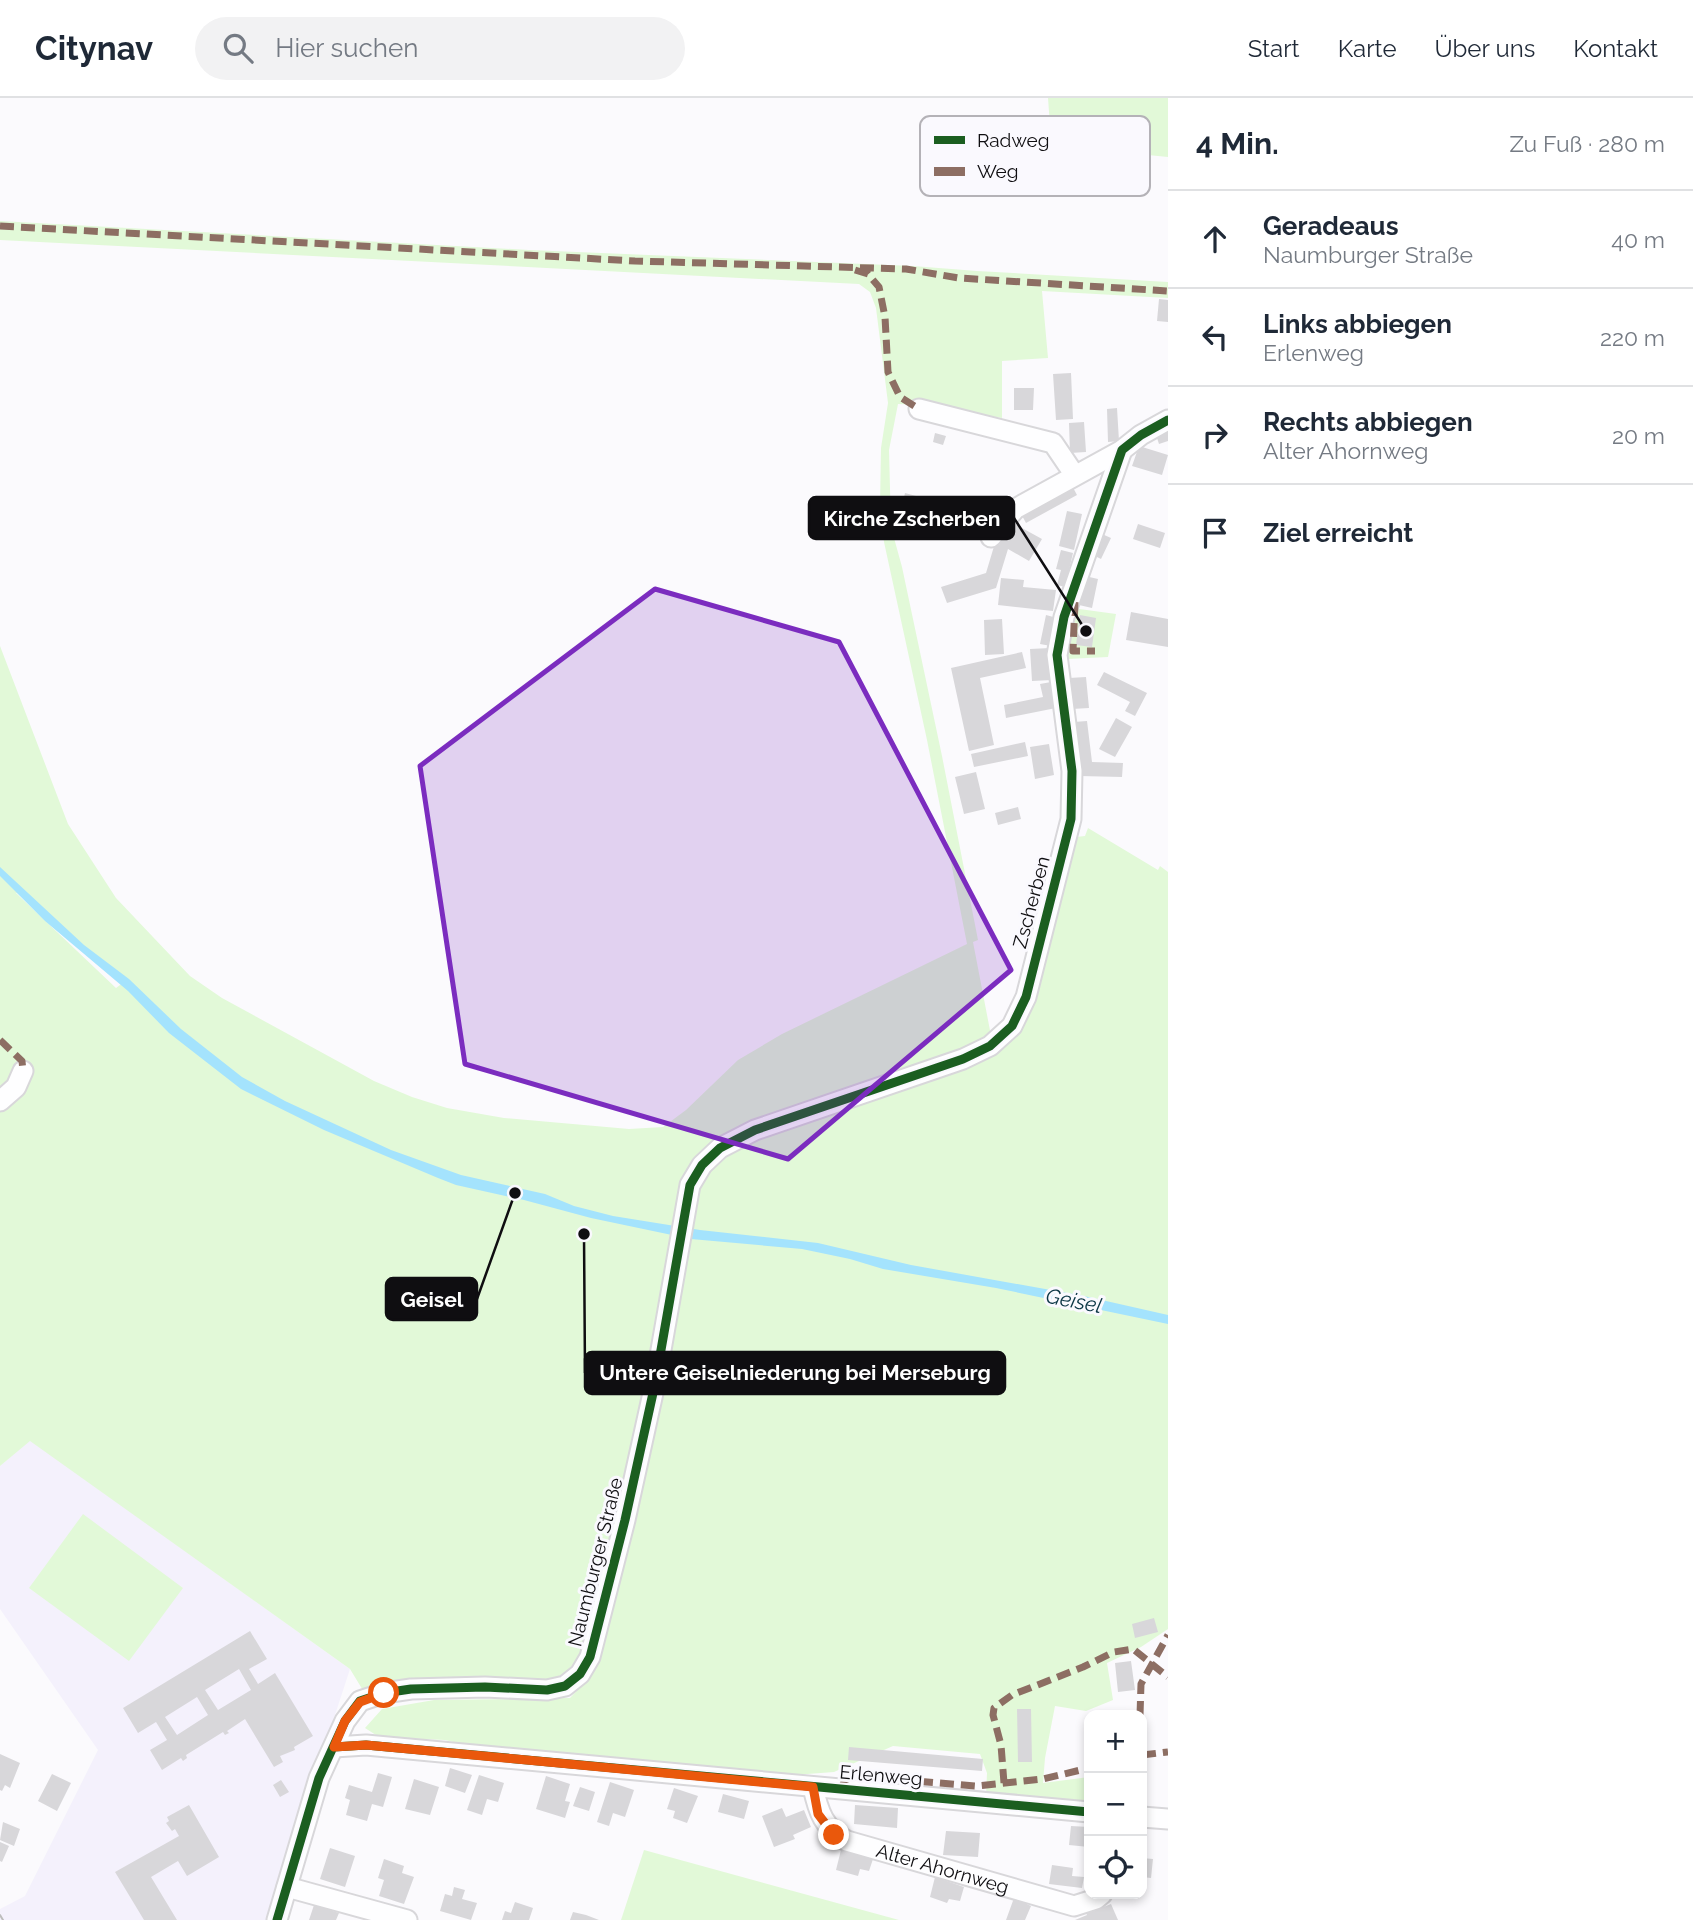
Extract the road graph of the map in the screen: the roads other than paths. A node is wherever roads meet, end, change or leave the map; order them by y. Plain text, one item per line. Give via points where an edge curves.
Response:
1 (919, 408) dead end
2 (1168, 420) edge
3 (1122, 450) junction
4 (1074, 474) junction
5 (991, 537) dead end
6 (23, 1071) dead end
7 (0, 1101) edge
8 (679, 1250) joint
9 (334, 1747) junction
10 (813, 1787) junction
11 (1084, 1812) edge
12 (1147, 1817) edge
13 (1168, 1819) edge
14 (287, 1887) junction
15 (1096, 1899) edge
16 (277, 1920) edge
17 (407, 1920) edge

1 - 4 street via 1053,443
2 - 3 street
3 - 4 street
3 - 8 street, Zscherben via 1063,617 1057,655 1072,771 1071,819 1026,997 1012,1026 990,1046 963,1059 755,1130 720,1148 690,1185
4 - 5 street via 1014,509
6 - 7 street via 16,1087
8 - 9 street, Naumburger Straße via 625,1520 590,1657 580,1674 565,1686 547,1690 485,1687 384,1693 360,1702
9 - 10 street, Erlenweg via 366,1745
9 - 14 street, Naumburger Straße via 319,1778
10 - 11 street, Erlenweg
10 - 15 street, Alter Ahornweg via 818,1814 834,1835 847,1841 1074,1906
12 - 13 street
14 - 16 street, Naumburger Straße
14 - 17 street

